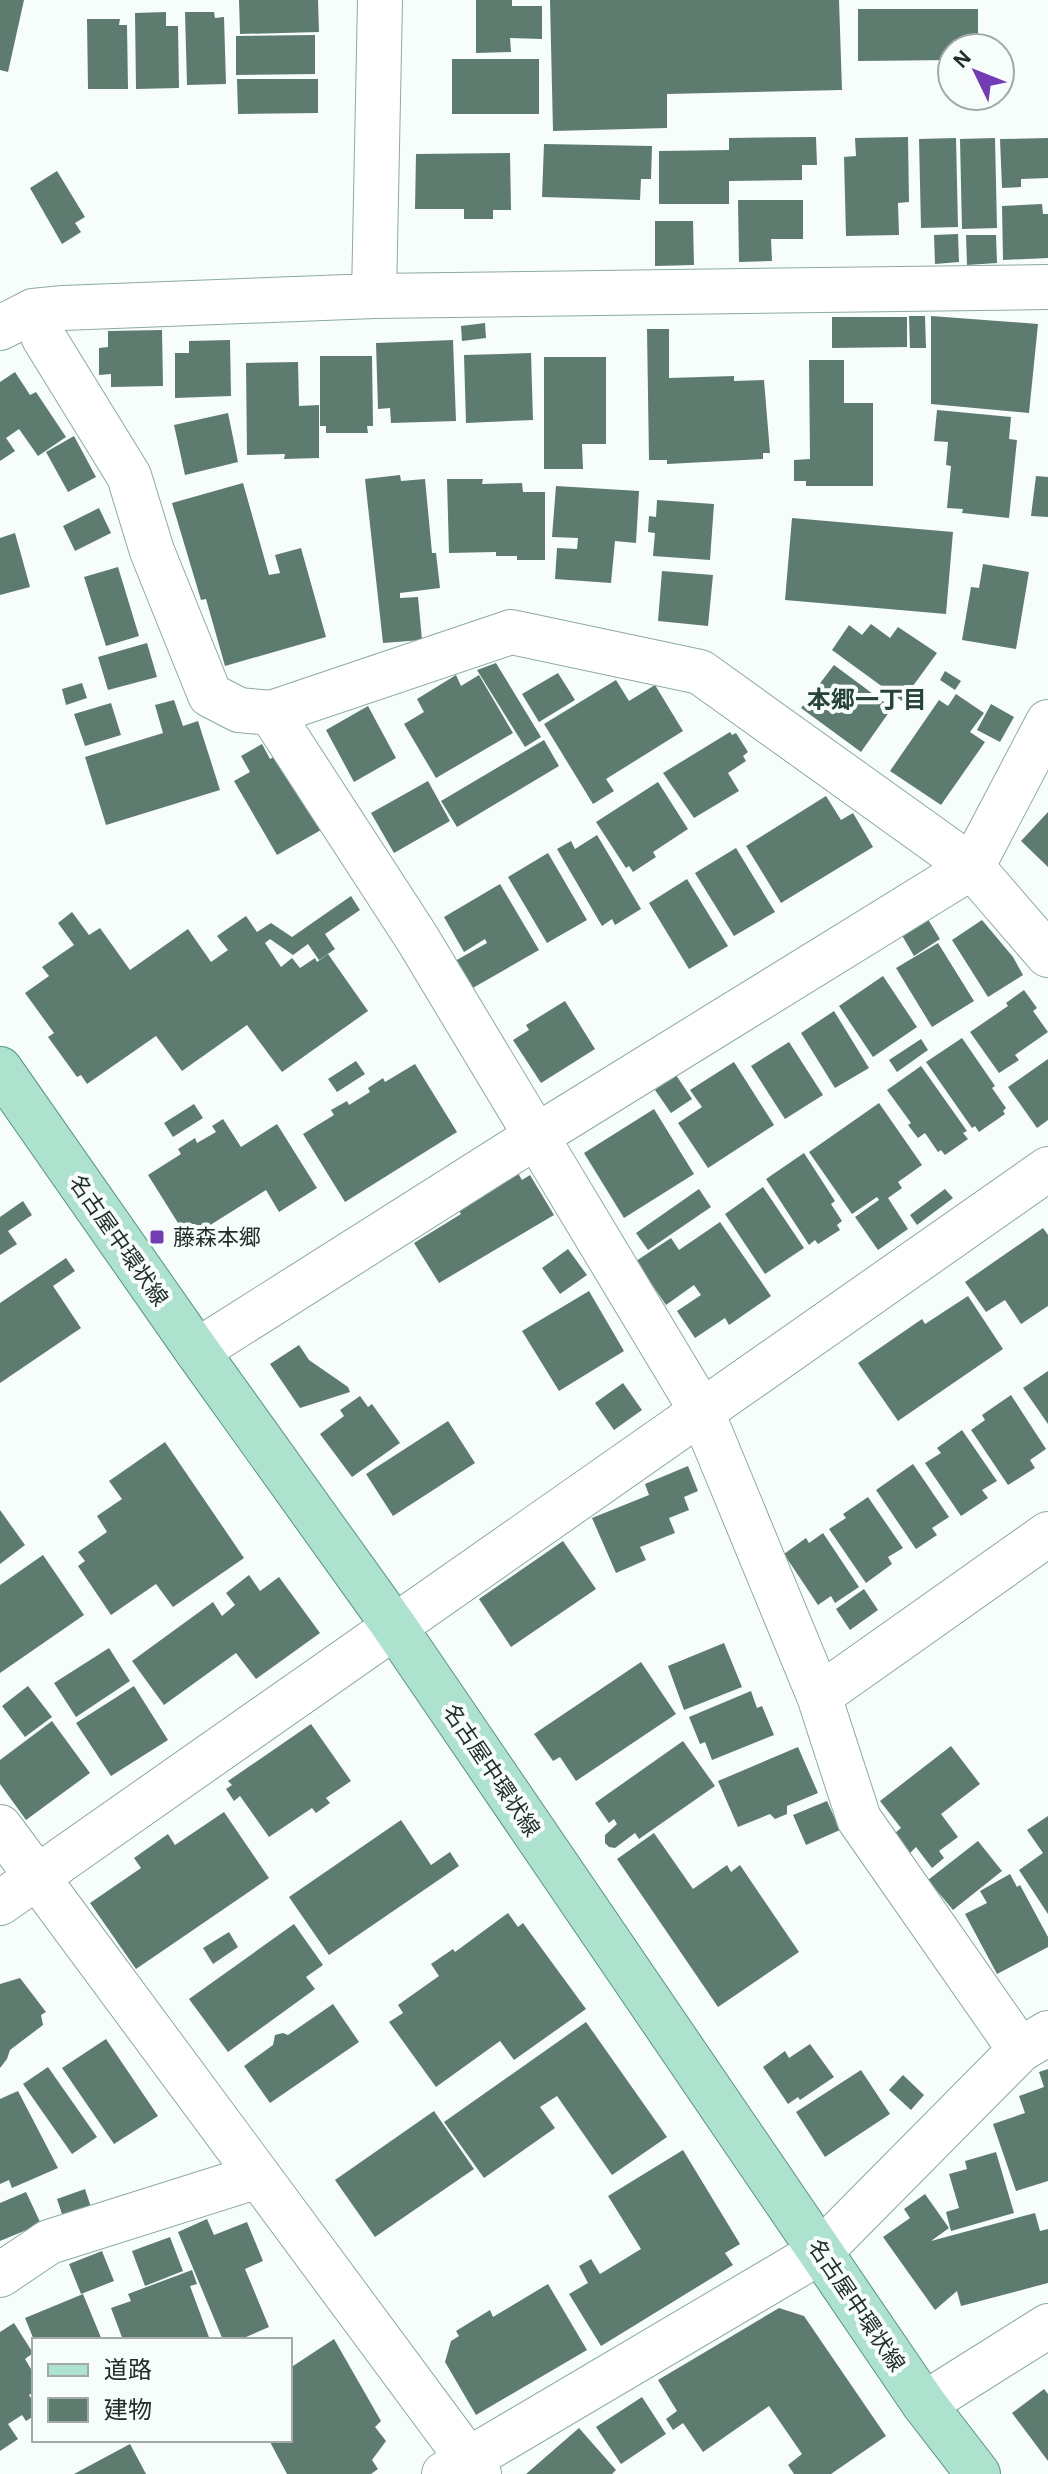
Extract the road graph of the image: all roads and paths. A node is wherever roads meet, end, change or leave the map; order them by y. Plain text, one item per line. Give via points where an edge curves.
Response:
1 (380, 0) edge
2 (1048, 287) edge
3 (374, 296) junction
4 (17, 319) edge
5 (271, 713) junction
6 (1048, 722) edge
7 (972, 867) junction
8 (1048, 955) edge
9 (0, 1069) edge
10 (535, 1137) junction
11 (1048, 1169) edge
12 (197, 1351) junction
13 (701, 1410) junction
14 (1048, 1534) edge
15 (394, 1626) junction
16 (819, 1696) junction
17 (0, 1827) edge
18 (38, 1879) junction
19 (0, 1903) edge
20 (1034, 2042) edge
21 (258, 2176) junction
22 (820, 2252) junction
23 (0, 2275) edge
24 (1048, 2326) edge
25 (924, 2404) junction
26 (464, 2469) edge
27 (978, 2474) edge

1 - 3 street
2 - 3 street
3 - 4 street via 63,308
4 - 5 street via 44,338 129,476 152,551 210,695 239,710
5 - 7 street via 511,632 700,672
5 - 10 street via 417,938
6 - 7 street
7 - 8 street
7 - 10 street
9 - 12 main road, 名古屋中環状線
10 - 12 street
10 - 13 street
11 - 13 street
12 - 15 main road, 名古屋中環状線
13 - 15 street
13 - 16 street
14 - 16 street
15 - 18 street
15 - 22 main road, 名古屋中環状線
16 - 20 street via 859,1819
17 - 18 street
18 - 19 street
18 - 21 street
20 - 22 street
21 - 23 street via 49,2242
21 - 26 street
22 - 25 main road, 名古屋中環状線
22 - 26 street
24 - 25 street
25 - 27 main road, 名古屋中環状線

